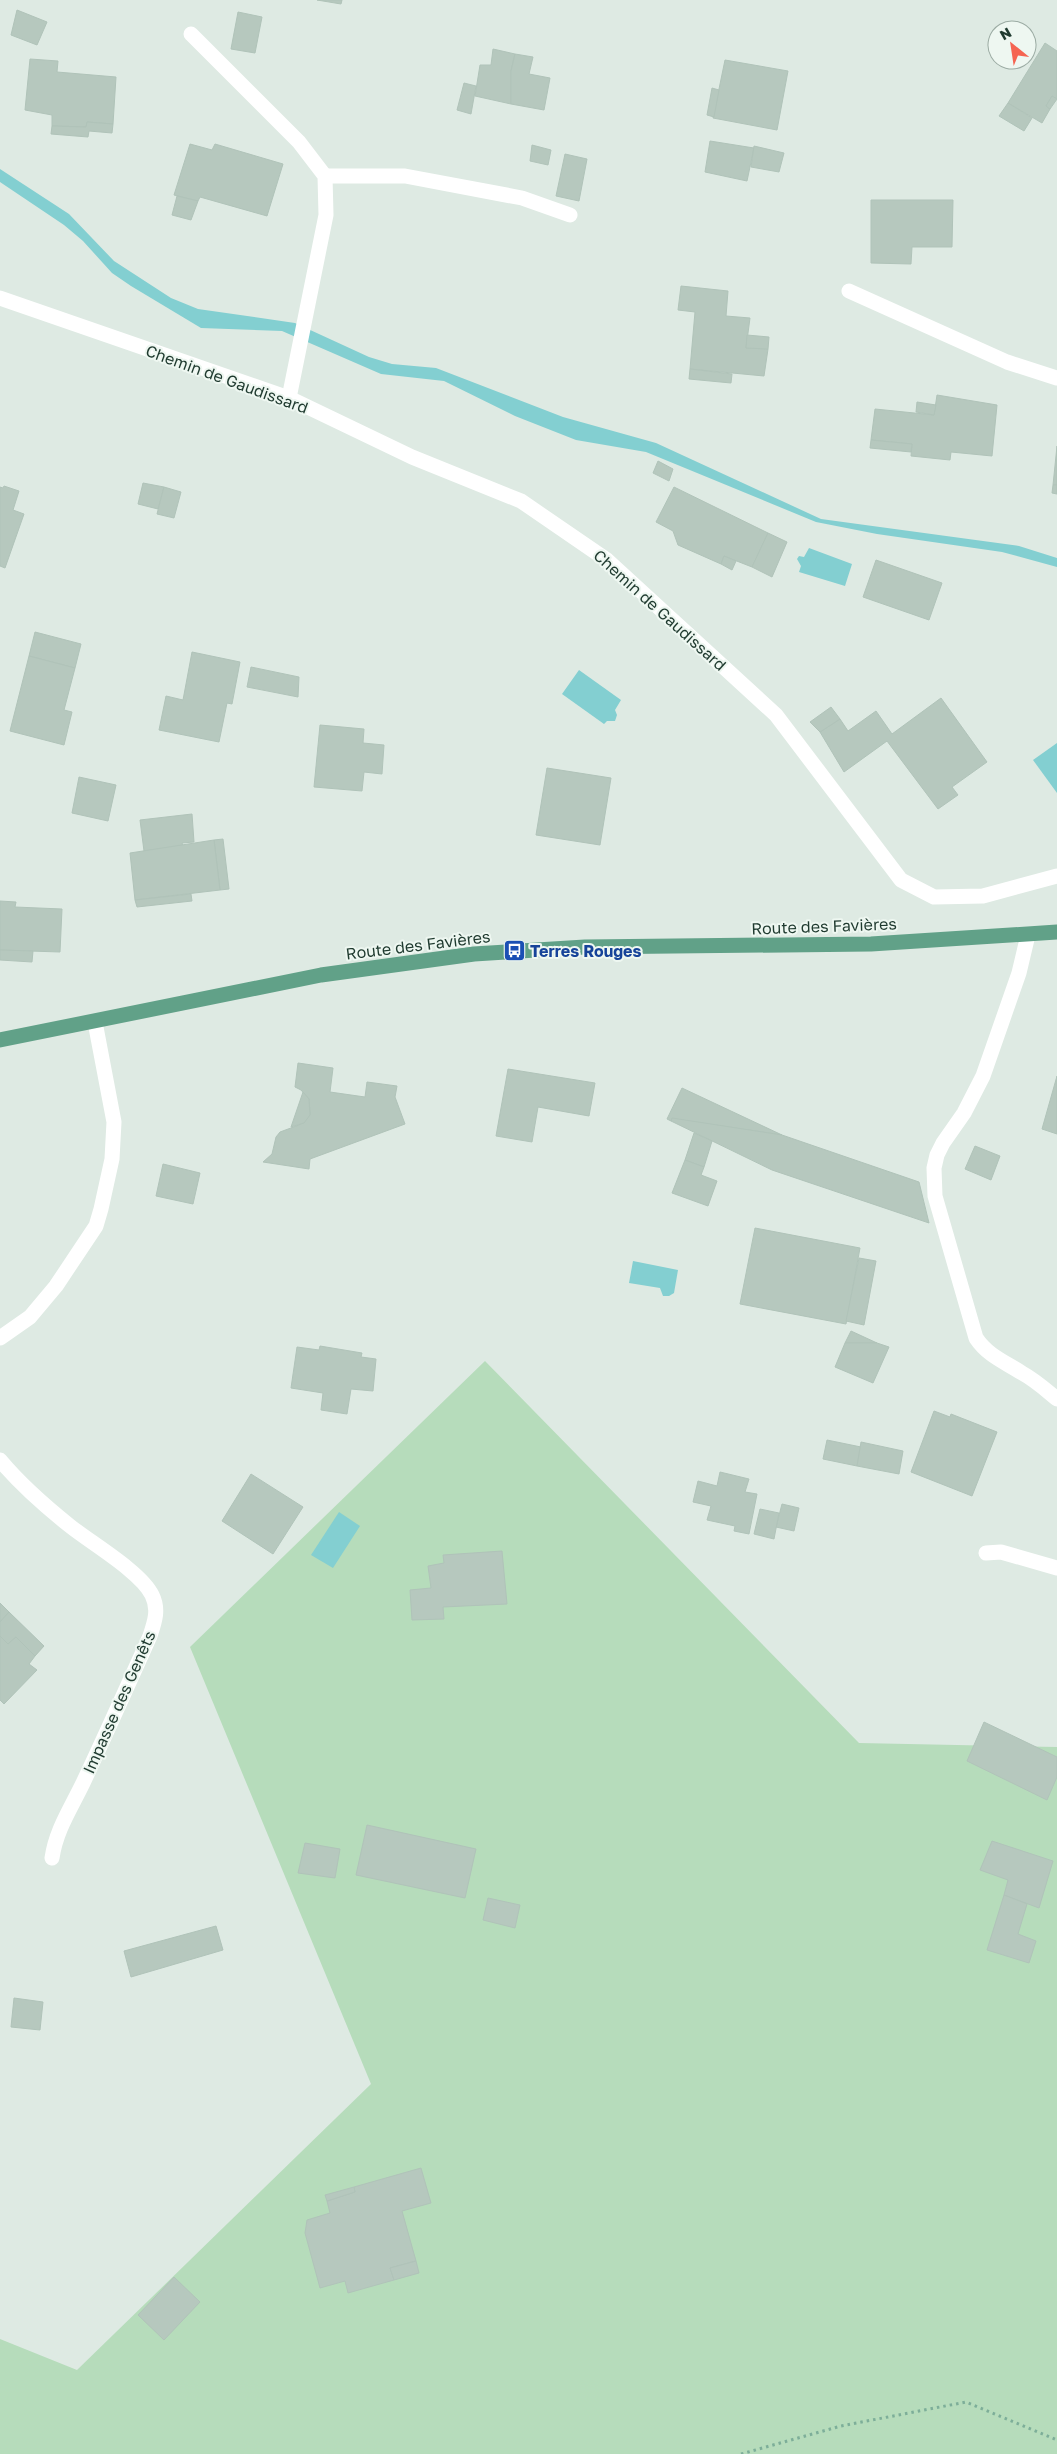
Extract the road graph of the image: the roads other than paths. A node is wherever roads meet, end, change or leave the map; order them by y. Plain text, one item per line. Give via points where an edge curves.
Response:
1 (192, 34) dead end
2 (325, 176) junction
3 (570, 215) dead end
4 (849, 291) dead end
5 (0, 298) edge
6 (1057, 378) edge
7 (289, 398) junction
8 (1057, 876) edge
9 (1057, 932) edge
10 (1028, 935) junction
11 (95, 1022) junction
12 (0, 1040) edge
13 (0, 1338) edge
14 (1057, 1398) edge
15 (0, 1460) edge
16 (986, 1553) dead end
17 (1057, 1568) edge
18 (52, 1858) dead end

1 - 2 street via 299,142
2 - 3 street via 405,176 522,198
2 - 7 street via 326,216
4 - 6 street via 1007,362
5 - 7 street, Chemin de Gaudissard
7 - 8 street, Chemin de Gaudissard via 412,457 521,501 607,560 776,715 901,880 934,897 983,896
9 - 10 main road, Route des Favières
10 - 11 main road, Route des Favières via 871,944 585,946 474,954 321,975
10 - 14 street via 1004,1021 983,1076 937,1155 934,1189 976,1338 998,1360
11 - 12 main road, Route des Favières
11 - 13 street via 114,1122 112,1159 96,1226 56,1286 30,1317
15 - 18 street, Impasse des Genêts via 68,1525 141,1580 152,1594 157,1611 150,1636 66,1816
16 - 17 street via 1010,1554

